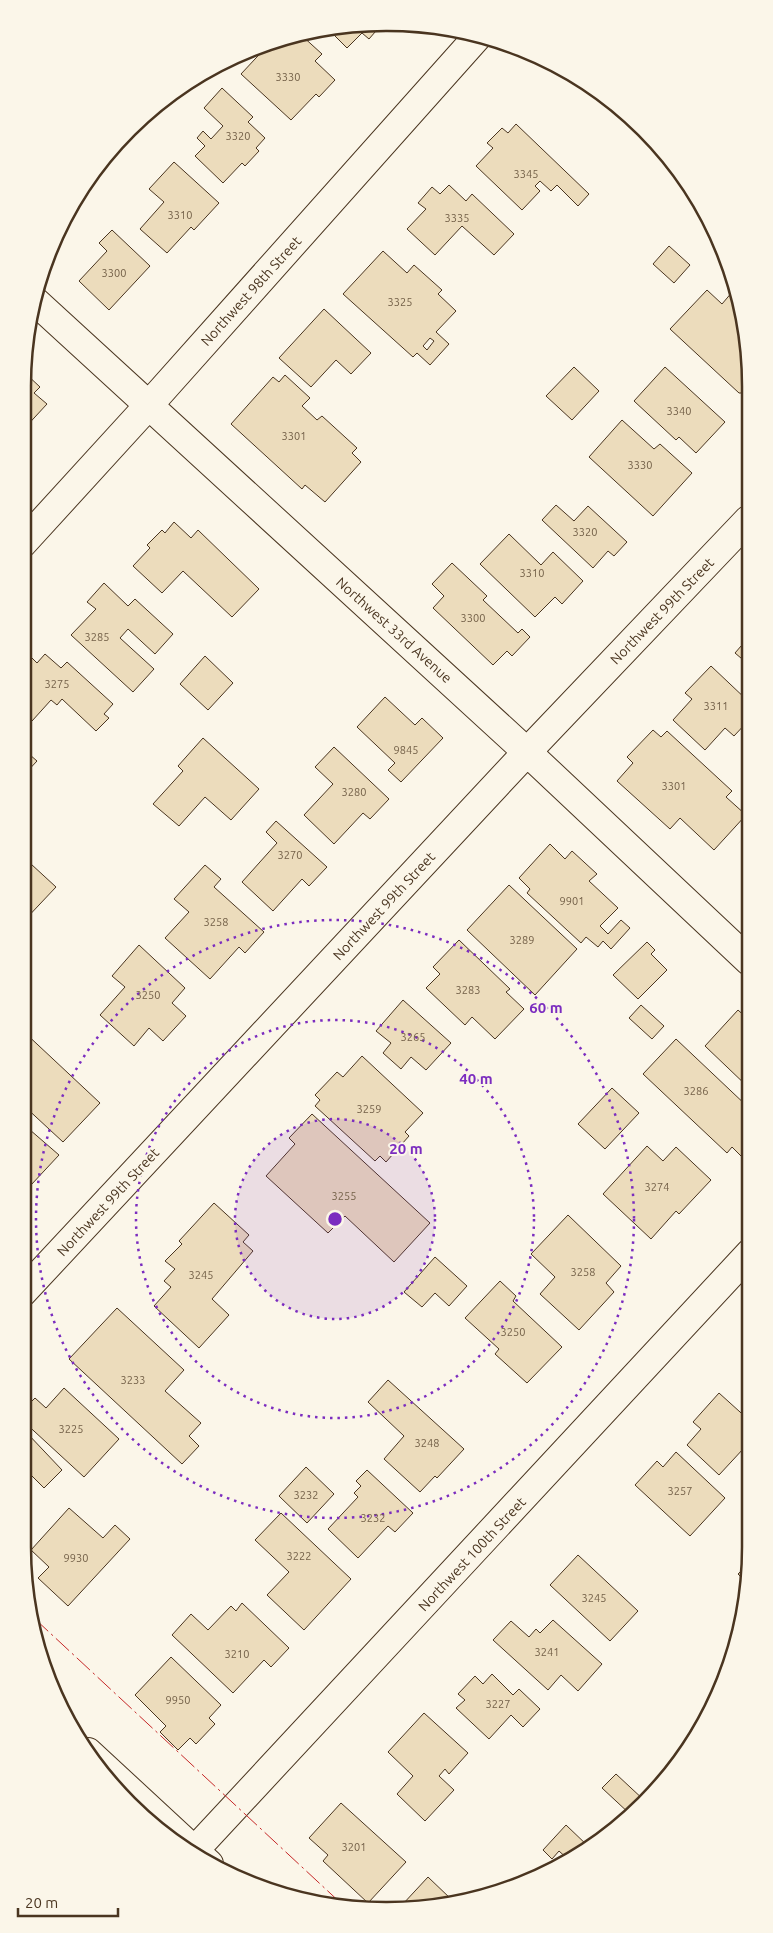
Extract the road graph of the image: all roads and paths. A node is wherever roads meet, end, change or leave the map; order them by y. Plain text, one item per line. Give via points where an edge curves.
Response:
1 (473, 42) edge
2 (40, 306) edge
3 (148, 406) junction
4 (742, 526) edge
5 (31, 534) edge
6 (527, 752) junction
7 (742, 954) edge
8 (742, 1263) edge
9 (31, 1283) edge
10 (119, 1781) edge
11 (165, 1824) edge
12 (204, 1851) edge

1 - 3 street, Northwest 98th Street
2 - 3 street, Northwest 33rd Avenue
3 - 5 street, Northwest 98th Street
3 - 6 street, Northwest 33rd Avenue
4 - 6 street, Northwest 99th Street
6 - 7 street, Northwest 33rd Avenue
6 - 9 street, Northwest 99th Street
8 - 12 street, Northwest 100th Street
10 - 11 street

